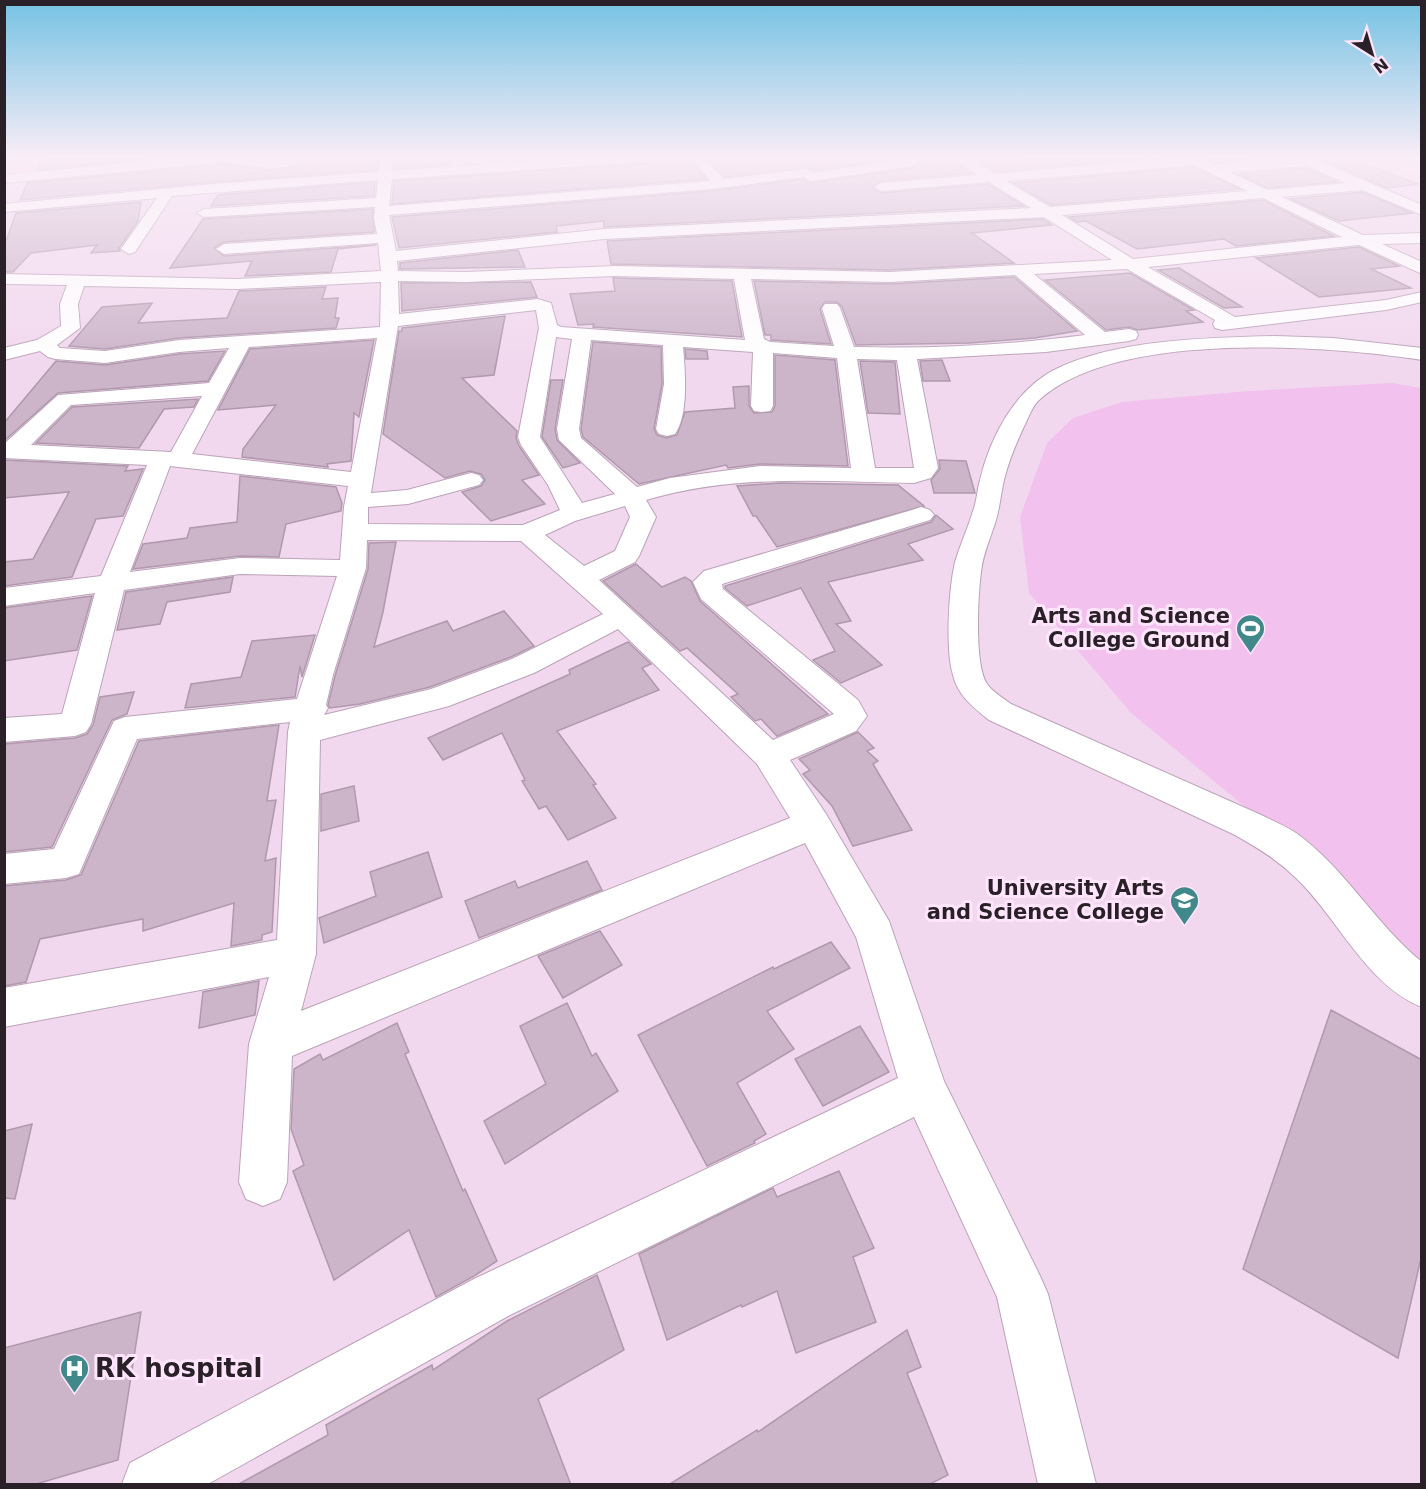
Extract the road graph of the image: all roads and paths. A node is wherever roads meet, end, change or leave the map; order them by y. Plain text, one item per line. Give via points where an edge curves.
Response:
1 (145, 225) edge
2 (382, 225) edge
3 (769, 225) edge
4 (1069, 225) edge
5 (1329, 225) edge
6 (707, 228) joint
7 (451, 233) dead end
8 (385, 238) junction
9 (1422, 238) edge
10 (1359, 240) junction
11 (129, 249) dead end
12 (224, 249) dead end
13 (457, 250) junction
14 (1130, 264) junction
15 (389, 267) junction
16 (1422, 269) edge
17 (1020, 271) junction
18 (742, 274) junction
19 (465, 277) junction
20 (4, 279) edge
21 (77, 280) junction
22 (1422, 297) edge
23 (831, 308) dead end
24 (473, 311) junction
25 (1231, 322) junction
26 (389, 327) junction
27 (548, 328) junction
28 (477, 330) dead end
29 (582, 333) junction
30 (672, 339) junction
31 (1101, 339) junction
32 (242, 342) junction
33 (44, 344) junction
34 (759, 345) junction
35 (846, 352) junction
36 (4, 354) edge
37 (906, 354) junction
38 (1422, 354) edge
39 (216, 389) junction
40 (762, 406) dead end
41 (667, 429) dead end
42 (9, 451) edge
43 (170, 458) junction
44 (864, 474) junction
45 (471, 480) dead end
46 (359, 490) junction
47 (632, 496) junction
48 (574, 513) junction
49 (921, 515) dead end
50 (355, 532) junction
51 (527, 533) junction
52 (353, 568) junction
53 (581, 578) junction
54 (112, 584) junction
55 (4, 597) edge
56 (622, 616) junction
57 (308, 720) junction
58 (4, 730) edge
59 (769, 755) junction
60 (813, 825) junction
61 (4, 869) edge
62 (296, 954) junction
63 (1422, 988) edge
64 (4, 1008) edge
65 (271, 1044) junction
66 (924, 1089) junction
67 (263, 1182) dead end
68 (151, 1485) edge
69 (1067, 1485) edge

1 - 11 street
2 - 8 street
3 - 6 street
4 - 14 street
5 - 10 street
6 - 13 street via 604,234
7 - 13 street
8 - 12 street
8 - 15 street
9 - 10 street
10 - 14 street
10 - 16 street
13 - 15 street
13 - 19 street
14 - 17 street
14 - 25 street
15 - 19 street
15 - 21 street via 237,284
15 - 26 street
17 - 18 street via 890,277
17 - 31 street
18 - 19 street via 615,271
18 - 34 street
19 - 24 street
20 - 21 street
21 - 33 street via 69,304 71,328
22 - 25 street via 1386,305
23 - 35 street
24 - 26 street
24 - 27 street via 543,305
24 - 28 street
25 - 31 street
26 - 32 street
26 - 46 street
27 - 29 street
27 - 48 street via 529,437
29 - 30 street
29 - 47 street via 568,429 570,441
30 - 34 street
30 - 41 street via 675,399
31 - 37 street
32 - 33 street via 105,357 55,353
32 - 39 street
33 - 36 street
34 - 35 street
34 - 40 street
35 - 37 street
35 - 44 street
37 - 44 street via 926,468 914,476
38 - 63 street via 1330,342 1214,345 1122,355 1045,383 1028,399 992,478 987,510 966,565 965,670 974,690 1000,711 1282,843 1312,869 1391,962
39 - 42 street via 65,399
39 - 43 street
42 - 43 street
43 - 46 street
43 - 54 street
44 - 47 street via 760,473 670,485
45 - 46 street via 408,497
46 - 50 street
47 - 48 street
47 - 53 street via 643,517 626,556
48 - 51 street
49 - 59 street via 707,582 711,593 847,708 851,716 846,723
50 - 51 street
50 - 52 street
51 - 53 street
52 - 54 street via 240,566
52 - 57 street via 318,675
53 - 56 street
54 - 55 street
54 - 58 street via 75,724
56 - 57 street via 523,666 438,698
56 - 59 street
57 - 61 street via 125,729 66,863
57 - 62 street
59 - 60 street
60 - 65 street
60 - 66 street via 875,933
62 - 64 street
62 - 65 street
65 - 67 street
66 - 68 street via 492,1298
66 - 69 street via 1022,1294

